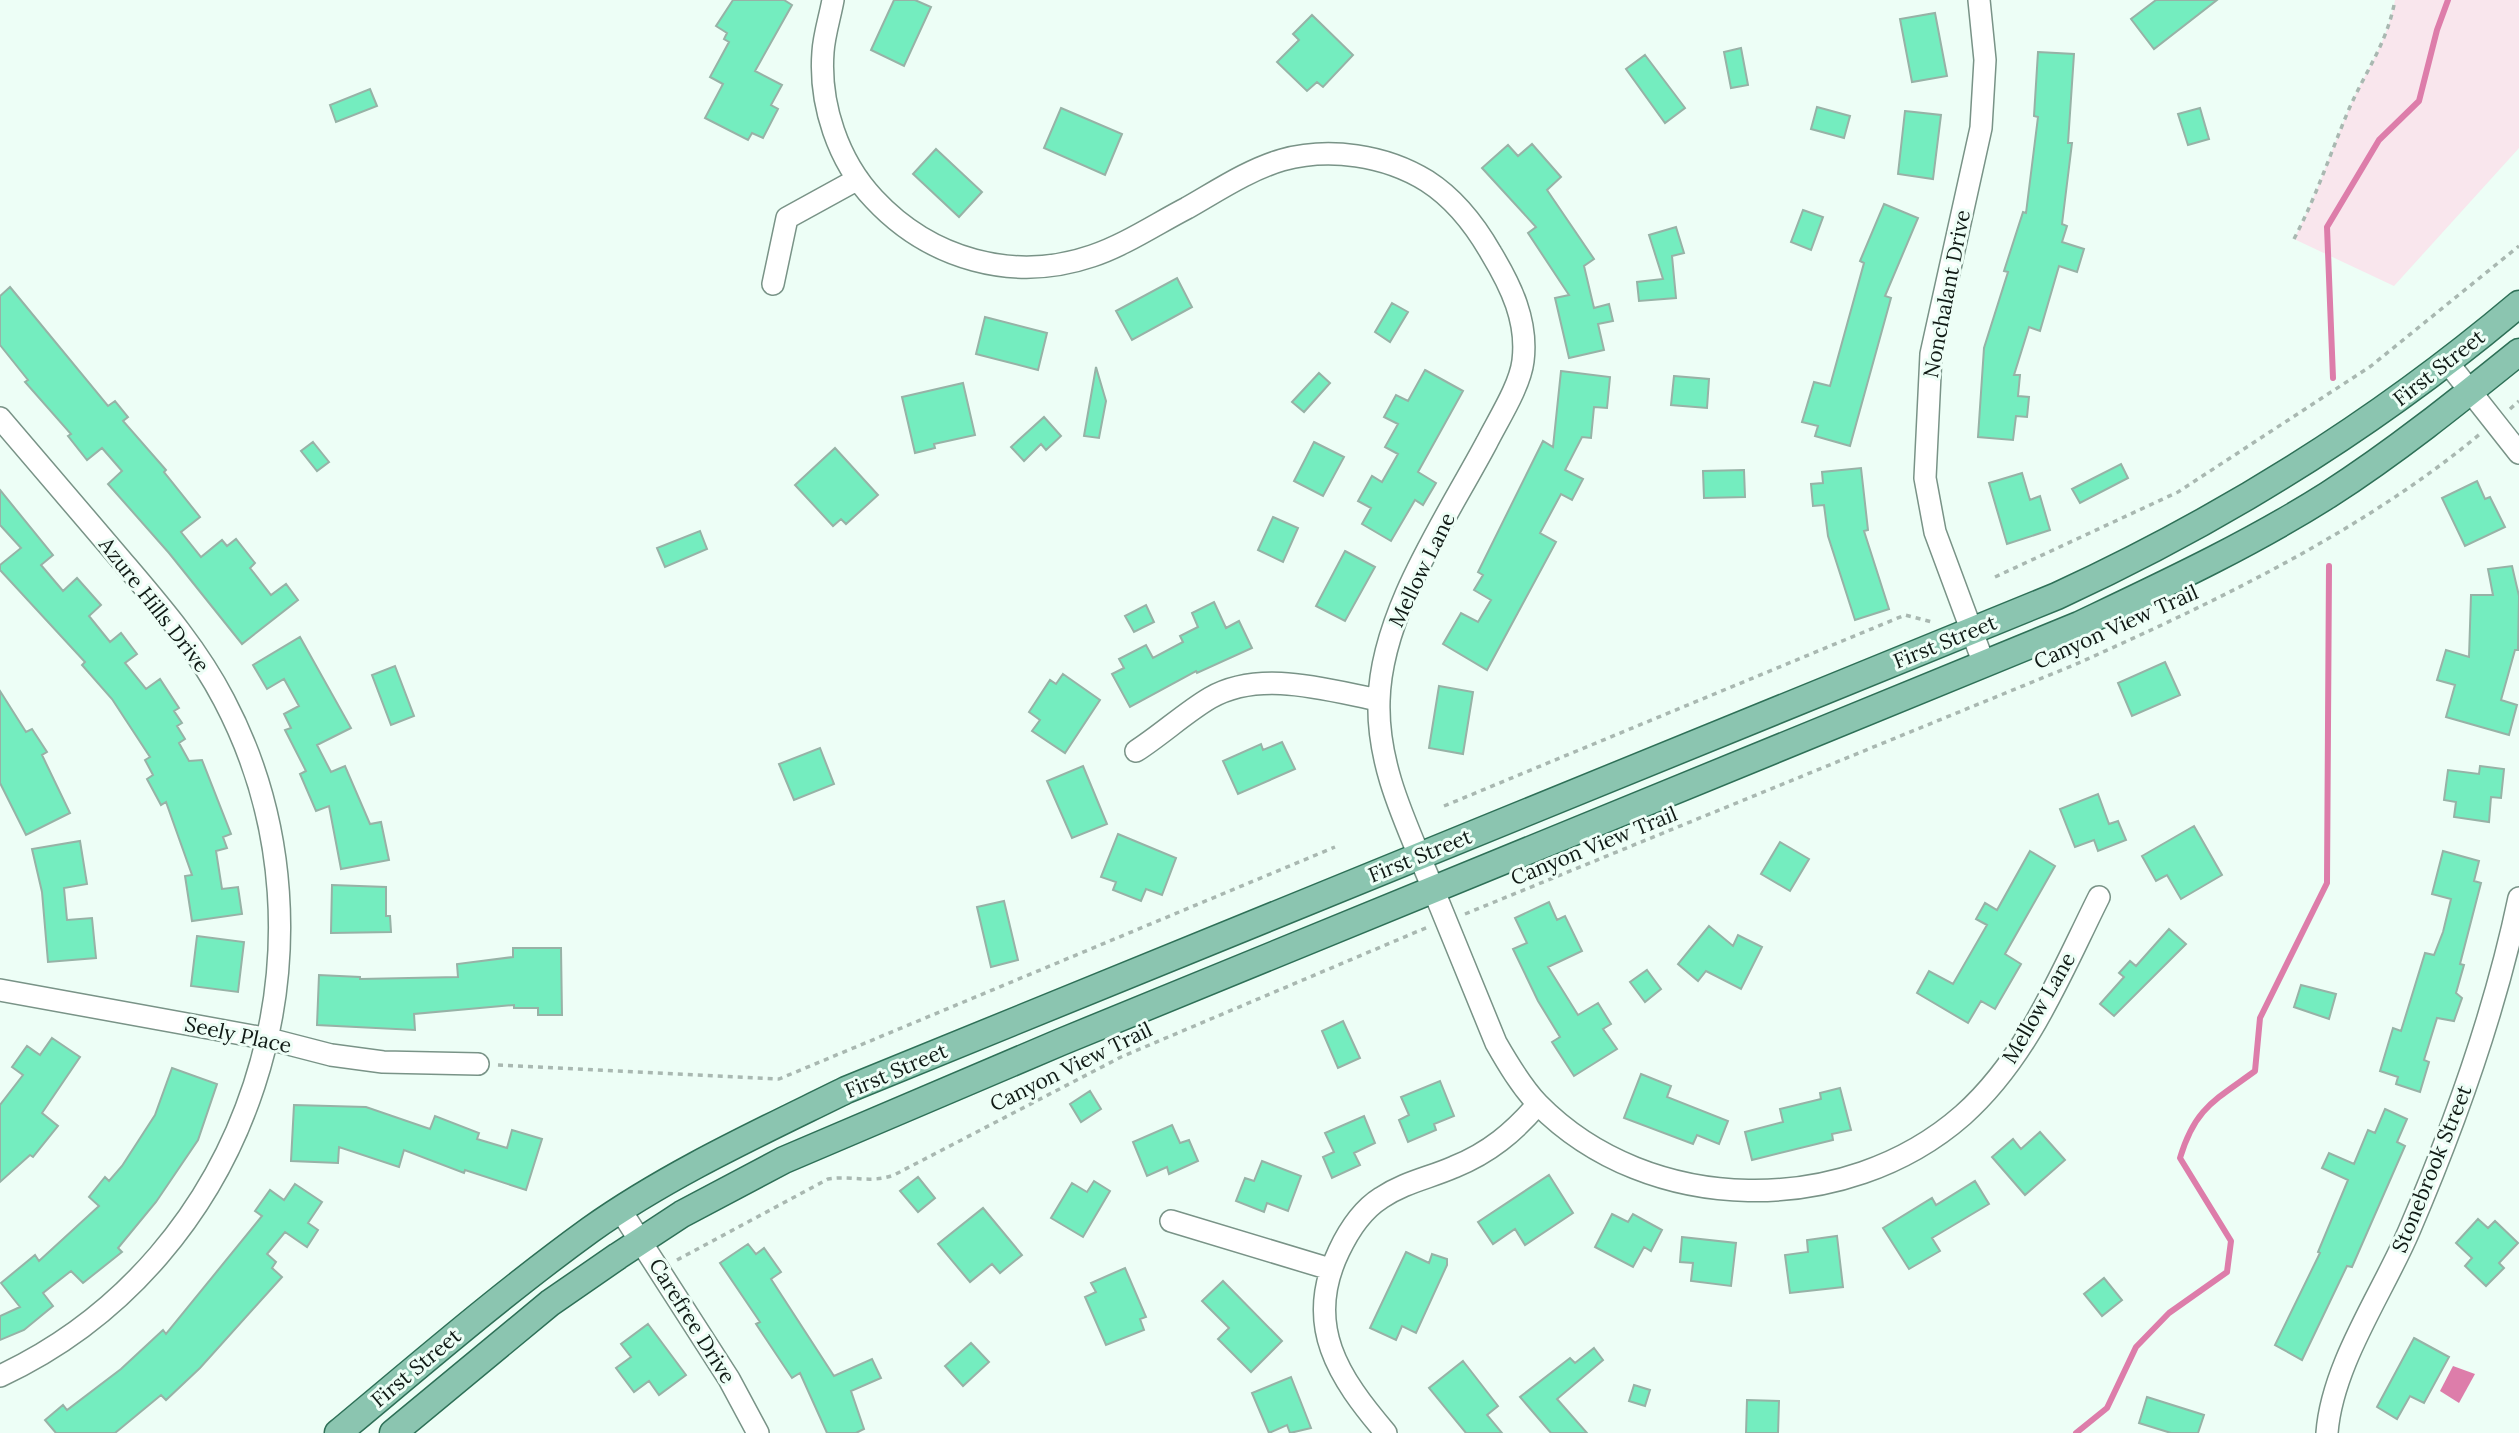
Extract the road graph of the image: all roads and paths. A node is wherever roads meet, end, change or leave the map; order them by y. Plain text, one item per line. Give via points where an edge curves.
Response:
1 (834, 0) edge
2 (1979, 0) edge
3 (2395, 0) edge
4 (858, 179) junction
5 (2294, 239) dead end
6 (2519, 246) edge
7 (773, 284) dead end
8 (2519, 304) edge
9 (2519, 352) edge
10 (2448, 363) junction
11 (2472, 390) junction
12 (2519, 401) edge
13 (0, 418) edge
14 (2496, 421) junction
15 (2519, 453) edge
16 (1995, 577) dead end
17 (1971, 631) junction
18 (1984, 664) junction
19 (1379, 700) junction
20 (1136, 751) dead end
21 (1444, 806) dead end
22 (1335, 847) dead end
23 (1419, 856) junction
24 (1433, 890) junction
25 (2099, 897) dead end
26 (2519, 898) edge
27 (1446, 920) junction
28 (0, 990) edge
29 (269, 1039) junction
30 (478, 1064) joint
31 (1538, 1104) junction
32 (621, 1211) junction
33 (1171, 1221) dead end
34 (641, 1241) junction
35 (1330, 1269) junction
36 (660, 1270) junction
37 (0, 1376) edge
38 (338, 1433) edge
39 (393, 1433) edge
40 (758, 1433) edge
41 (1386, 1433) edge
42 (2327, 1433) edge

1 - 4 street, Mellow Lane via 823,50 823,83 837,140
2 - 17 street, Nonchalant Drive via 1985,60 1981,128 1931,354 1925,478 1935,533
3 - 5 path via 2380,51 2349,108 2316,197
4 - 7 street via 787,218
4 - 19 street, Mellow Lane via 889,215 915,235 969,260 995,265 1044,267 1091,257 1256,170 1309,155 1350,155 1391,164 1428,182 1462,211 1507,277 1520,316 1523,363 1503,411 1397,613 1384,653
6 - 16 path via 2371,366 2178,492
8 - 10 main road, First Street
9 - 11 main road, First Street
10 - 11 street
10 - 17 main road, First Street via 2300,467 2195,528 2057,596
11 - 14 street
11 - 18 main road, First Street via 2432,423 2306,507 2163,586
12 - 14 path, Canyon View Trail
13 - 29 street, Azure Hills Drive via 170,619 218,689 244,743 262,794 279,890 279,966
14 - 15 street
14 - 27 path, Canyon View Trail via 2312,548 2165,624
17 - 18 street, Nonchalant Drive
17 - 21 path via 1905,615
17 - 23 main road, First Street
18 - 24 main road, First Street
19 - 20 street via 1297,684 1241,688 1211,698
19 - 23 street, Mellow Lane via 1386,769
22 - 30 path via 779,1079
23 - 24 street, Mellow Lane
23 - 32 main road, First Street via 846,1090 739,1142
24 - 27 street, Mellow Lane
24 - 34 main road, First Street via 784,1160
25 - 31 street, Mellow Lane via 2031,1031 1995,1083 1934,1137 1864,1173 1773,1191 1691,1185 1608,1154
26 - 42 street, Stonebrook Street via 2463,1094 2394,1264 2342,1371
27 - 31 street, Mellow Lane via 1496,1043
27 - 36 path, Canyon View Trail via 1121,1057 894,1175 877,1181 828,1179
28 - 29 street, Seely Place
29 - 30 street, Seely Place via 383,1062
29 - 37 street, Azure Hills Drive via 247,1110 217,1173 182,1227 136,1281 83,1326
31 - 35 street via 1513,1132 1484,1153 1409,1181 1378,1199 1349,1230
32 - 34 street, Carefree Drive
32 - 38 main road, First Street via 492,1305
33 - 35 street
34 - 36 street, Carefree Drive
34 - 39 main road, First Street via 550,1303
35 - 41 street via 1324,1317 1335,1364
36 - 40 street, Carefree Drive

